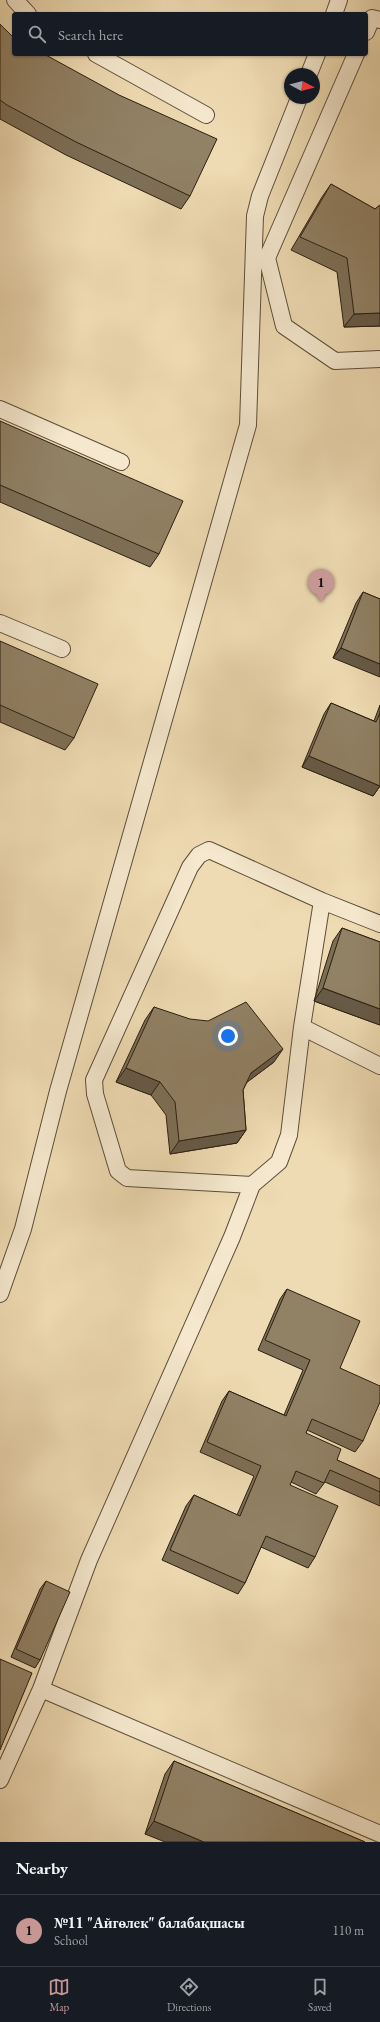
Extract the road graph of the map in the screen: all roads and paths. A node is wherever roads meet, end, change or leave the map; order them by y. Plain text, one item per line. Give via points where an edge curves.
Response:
1 (15, 0) edge
2 (339, 0) edge
3 (26, 12) edge
4 (335, 12) edge
5 (380, 20) edge
6 (368, 27) edge
7 (100, 56) edge
8 (316, 56) edge
9 (355, 56) edge
10 (311, 68) edge
11 (297, 104) edge
12 (206, 115) dead end
13 (380, 359) edge
14 (0, 409) edge
15 (121, 462) dead end
16 (0, 623) edge
17 (62, 650) dead end
18 (322, 901) junction
19 (380, 924) edge
20 (302, 1027) junction
21 (380, 1066) edge
22 (252, 1185) junction
23 (0, 1294) edge
24 (41, 1688) junction
25 (0, 1780) edge
26 (380, 1834) edge

1 - 3 lane
2 - 4 lane
5 - 6 lane via 372,18
7 - 12 lane
8 - 10 lane
9 - 13 lane via 267,258 284,326 335,361
11 - 23 lane via 260,196 255,216 248,425 58,1092 23,1229
14 - 15 lane
16 - 17 lane
18 - 19 lane
18 - 20 lane
18 - 22 lane via 210,850 199,855 190,867 94,1080 95,1094 118,1170 127,1178
20 - 21 lane
20 - 22 lane via 289,1135 278,1162
22 - 24 lane via 229,1244 89,1560
24 - 25 lane
24 - 26 lane

